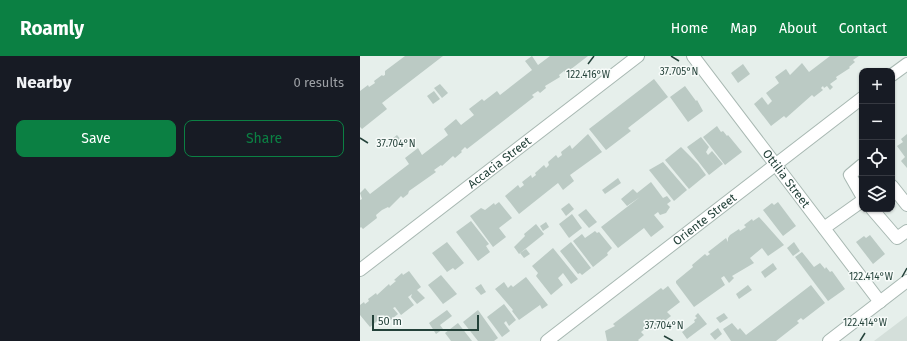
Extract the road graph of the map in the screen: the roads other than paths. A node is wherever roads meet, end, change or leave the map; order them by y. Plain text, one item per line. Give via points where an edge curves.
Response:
1 (638, 56) edge
2 (693, 56) edge
3 (907, 64) edge
4 (895, 73) edge
5 (859, 100) edge
6 (776, 165) junction
7 (859, 168) edge
8 (895, 190) edge
9 (859, 191) edge
10 (859, 203) edge
11 (907, 205) edge
12 (875, 212) edge
13 (824, 228) junction
14 (907, 231) edge
15 (360, 270) edge
16 (907, 281) edge
17 (880, 302) junction
18 (547, 341) edge
19 (829, 341) edge

1 - 15 street, Accacia Street
2 - 6 street, Ottilia Street
3 - 4 street
5 - 6 street, Oriente Street
6 - 13 street, Ottilia Street
6 - 18 street, Oriente Street
7 - 9 street via 850,175
8 - 11 street
10 - 13 street
12 - 14 street via 897,238
13 - 17 street, Ottilia Street
16 - 17 street
17 - 19 street

